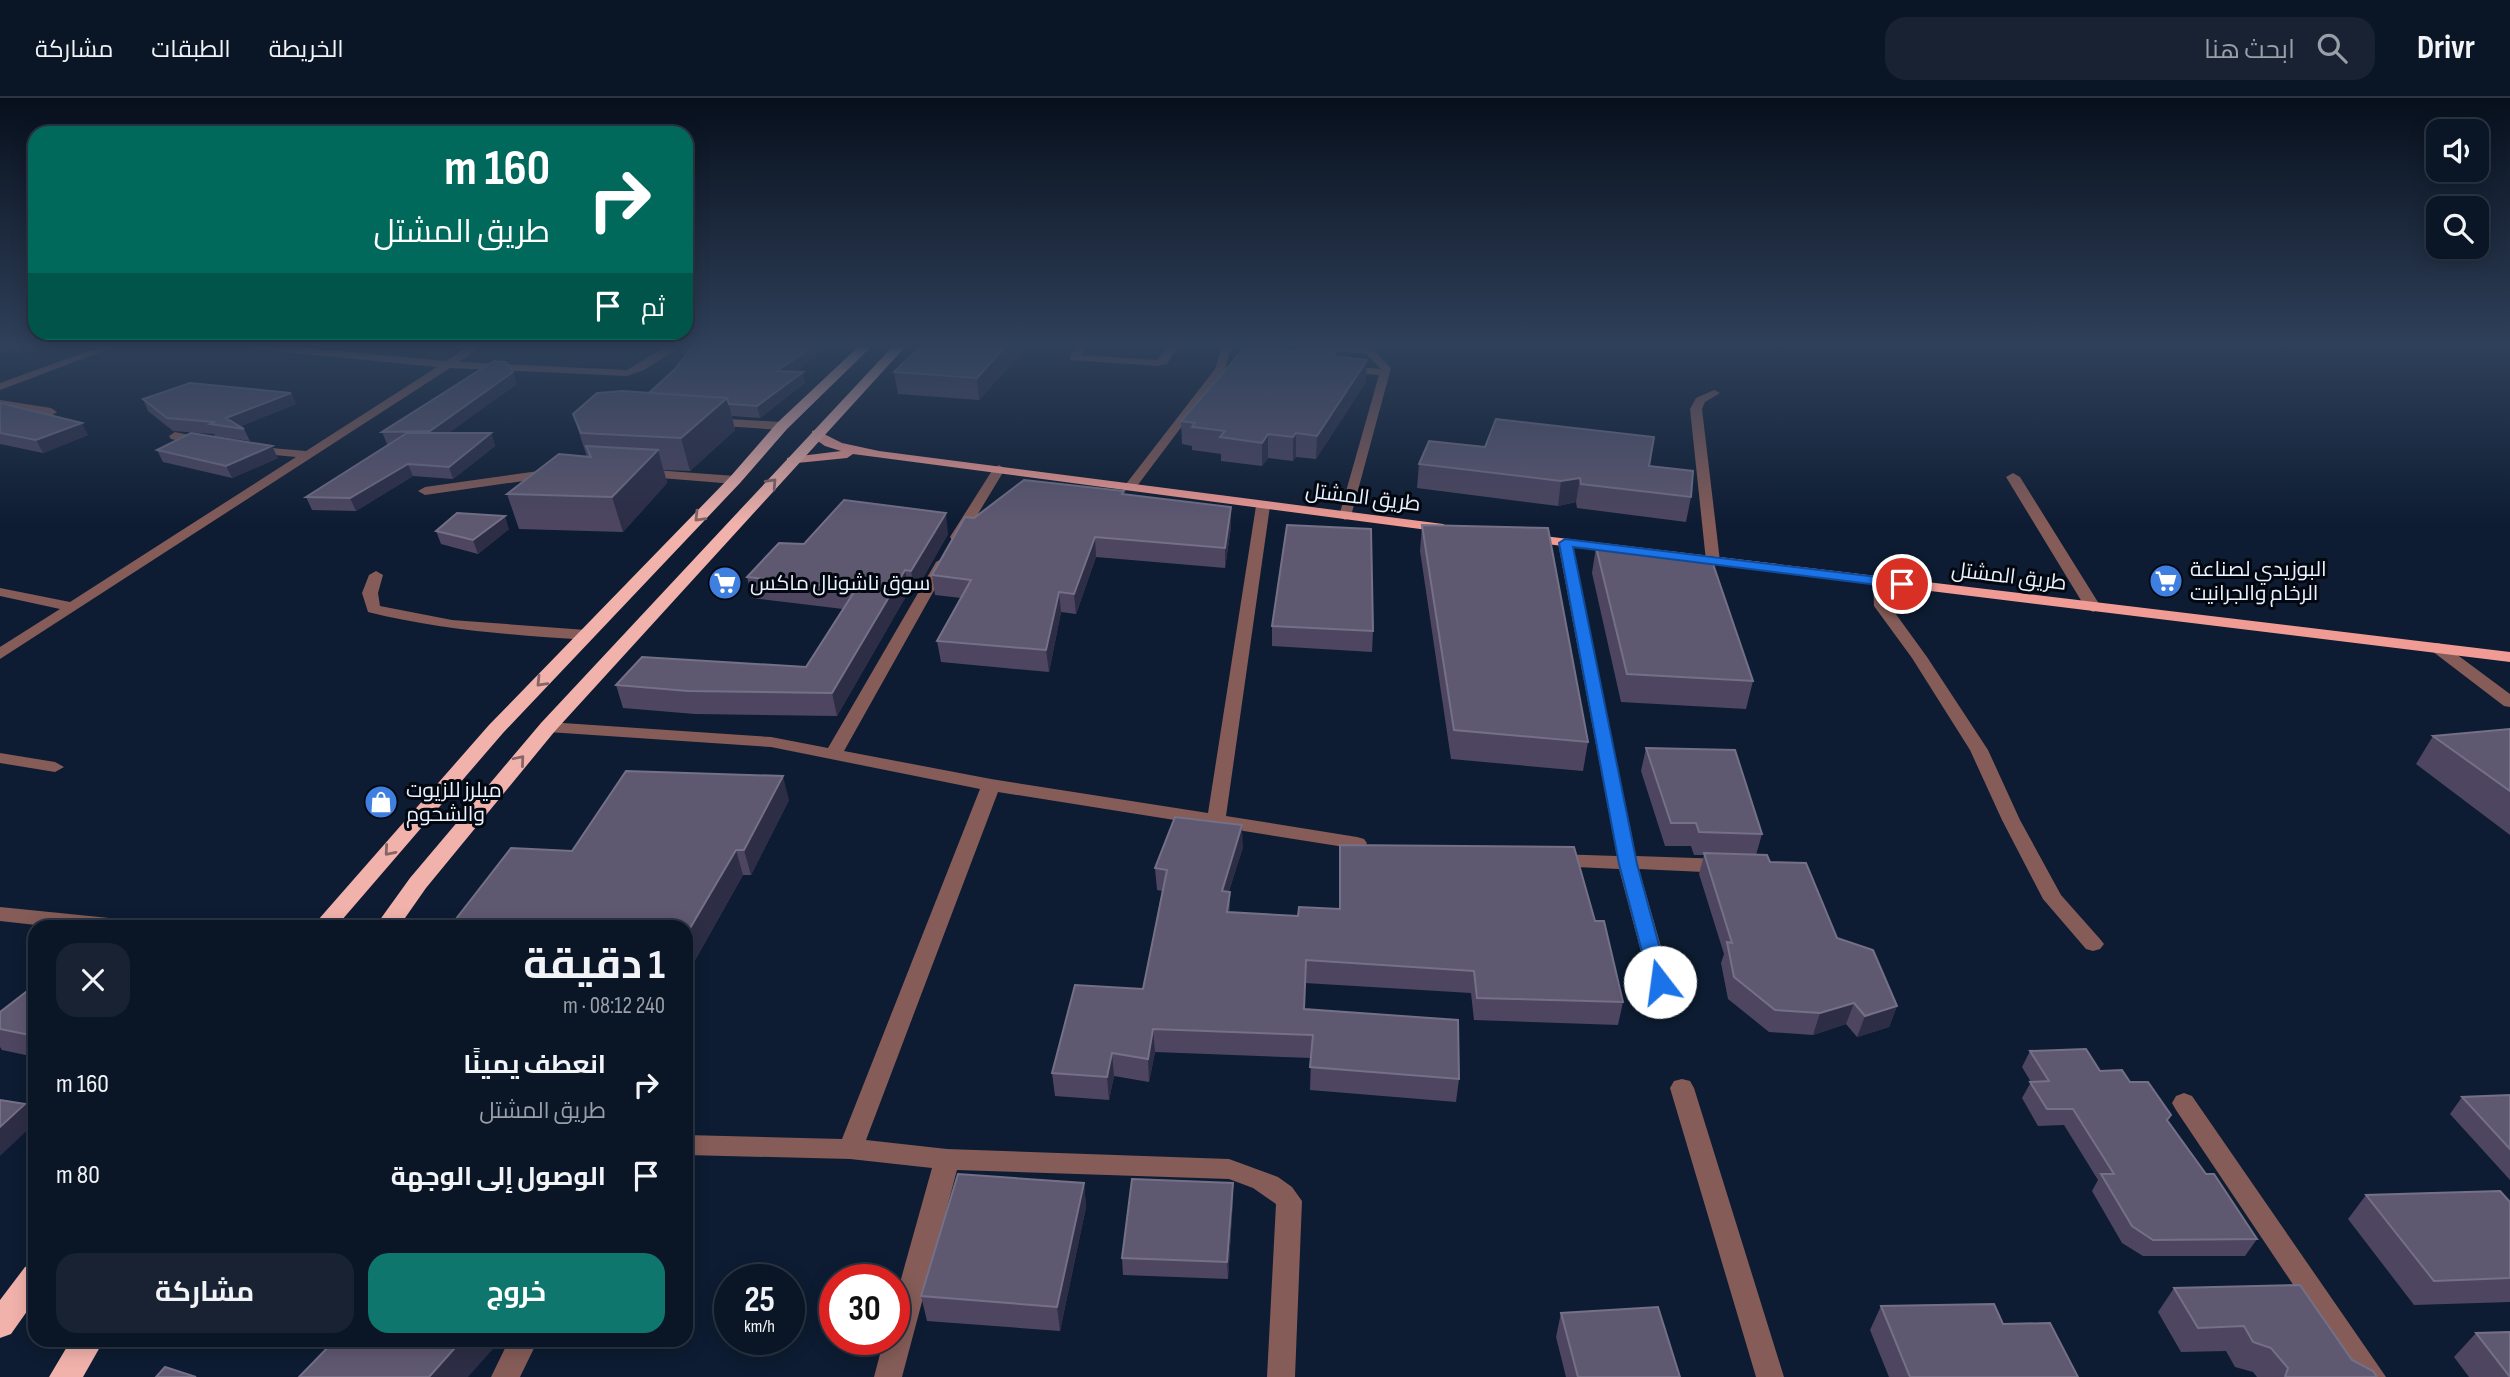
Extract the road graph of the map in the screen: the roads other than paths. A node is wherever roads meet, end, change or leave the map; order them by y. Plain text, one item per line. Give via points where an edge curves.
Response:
1 (11, 406) edge
2 (385, 406) edge
3 (803, 406) edge
4 (843, 406) edge
5 (1192, 406) edge
6 (1376, 406) edge
7 (1697, 406) edge
8 (51, 412) edge
9 (698, 421) edge
10 (782, 426) junction
11 (816, 434) junction
12 (175, 436) edge
13 (215, 444) edge
14 (242, 447) edge
15 (308, 455) junction
16 (879, 455) junction
17 (792, 461) junction
18 (999, 469) junction
19 (565, 472) edge
20 (631, 472) edge
21 (2013, 477) dead end
22 (735, 480) junction
23 (1129, 487) junction
24 (425, 491) dead end
25 (1263, 506) junction
26 (1345, 516) junction
27 (1455, 529) edge
28 (1510, 536) edge
29 (1565, 543) junction
30 (1713, 561) junction
31 (376, 575) dead end
32 (1880, 582) junction
33 (0, 592) edge
34 (73, 607) junction
35 (2093, 607) junction
36 (586, 635) junction
37 (2438, 648) junction
38 (0, 654) edge
39 (2510, 657) edge
40 (2510, 702) edge
41 (548, 727) junction
42 (834, 754) junction
43 (0, 758) edge
44 (55, 767) dead end
45 (991, 785) junction
46 (1216, 821) junction
47 (1357, 844) edge
48 (1534, 860) edge
49 (1628, 864) junction
50 (1746, 866) edge
51 (0, 914) edge
52 (60, 920) edge
53 (329, 920) edge
54 (391, 920) edge
55 (2093, 944) dead end
56 (1660, 982) dead end
57 (1682, 1088) dead end
58 (2184, 1103) dead end
59 (693, 1145) edge
60 (850, 1149) junction
61 (947, 1159) junction
62 (28, 1286) edge
63 (0, 1325) edge
64 (84, 1347) edge
65 (520, 1347) edge
66 (65, 1377) edge
67 (505, 1377) edge
68 (888, 1377) edge
69 (1281, 1377) edge
70 (1770, 1377) edge
71 (2372, 1377) edge

1 - 8 street
2 - 15 street
3 - 10 highway
4 - 11 highway
5 - 23 lane
6 - 26 lane
7 - 30 street
9 - 10 street
10 - 22 highway
11 - 16 main road, طريق المشتل via 824,442
11 - 17 highway
12 - 13 street
14 - 15 street
15 - 34 street
16 - 17 main road, طريق المشتل via 834,454
16 - 18 main road, طريق المشتل
41 -> 17 highway
18 - 23 main road, طريق المشتل
18 - 42 street
19 - 24 street
20 - 22 street
21 - 35 street
22 -> 36 highway
23 - 25 main road, طريق المشتل
25 - 26 main road, طريق المشتل
25 - 46 street
26 - 27 main road, طريق المشتل
28 - 29 main road, طريق المشتل
29 - 30 main road, طريق المشتل
29 - 49 street
30 - 32 main road, طريق المشتل
31 - 36 street via 370,593 373,609 463,626
32 - 35 main road, طريق المشتل
32 - 55 street via 1882,606 1979,750 2053,899
33 - 34 street
34 - 38 street
35 - 37 main road, طريق المشتل
36 -> 53 highway via 496,729
37 - 39 main road, طريق المشتل
37 - 40 street
41 - 42 street via 771,741
54 -> 41 highway
42 - 45 street
43 - 44 street
45 - 46 street
45 - 60 street
46 - 47 street
48 - 49 street
49 - 50 street
49 - 56 street
51 - 52 street
57 - 70 street
58 - 71 street
59 - 60 street
60 - 61 street
61 - 68 street
61 - 69 street via 1229,1169 1267,1182 1289,1201
62 - 63 highway
64 - 66 highway
65 - 67 street

